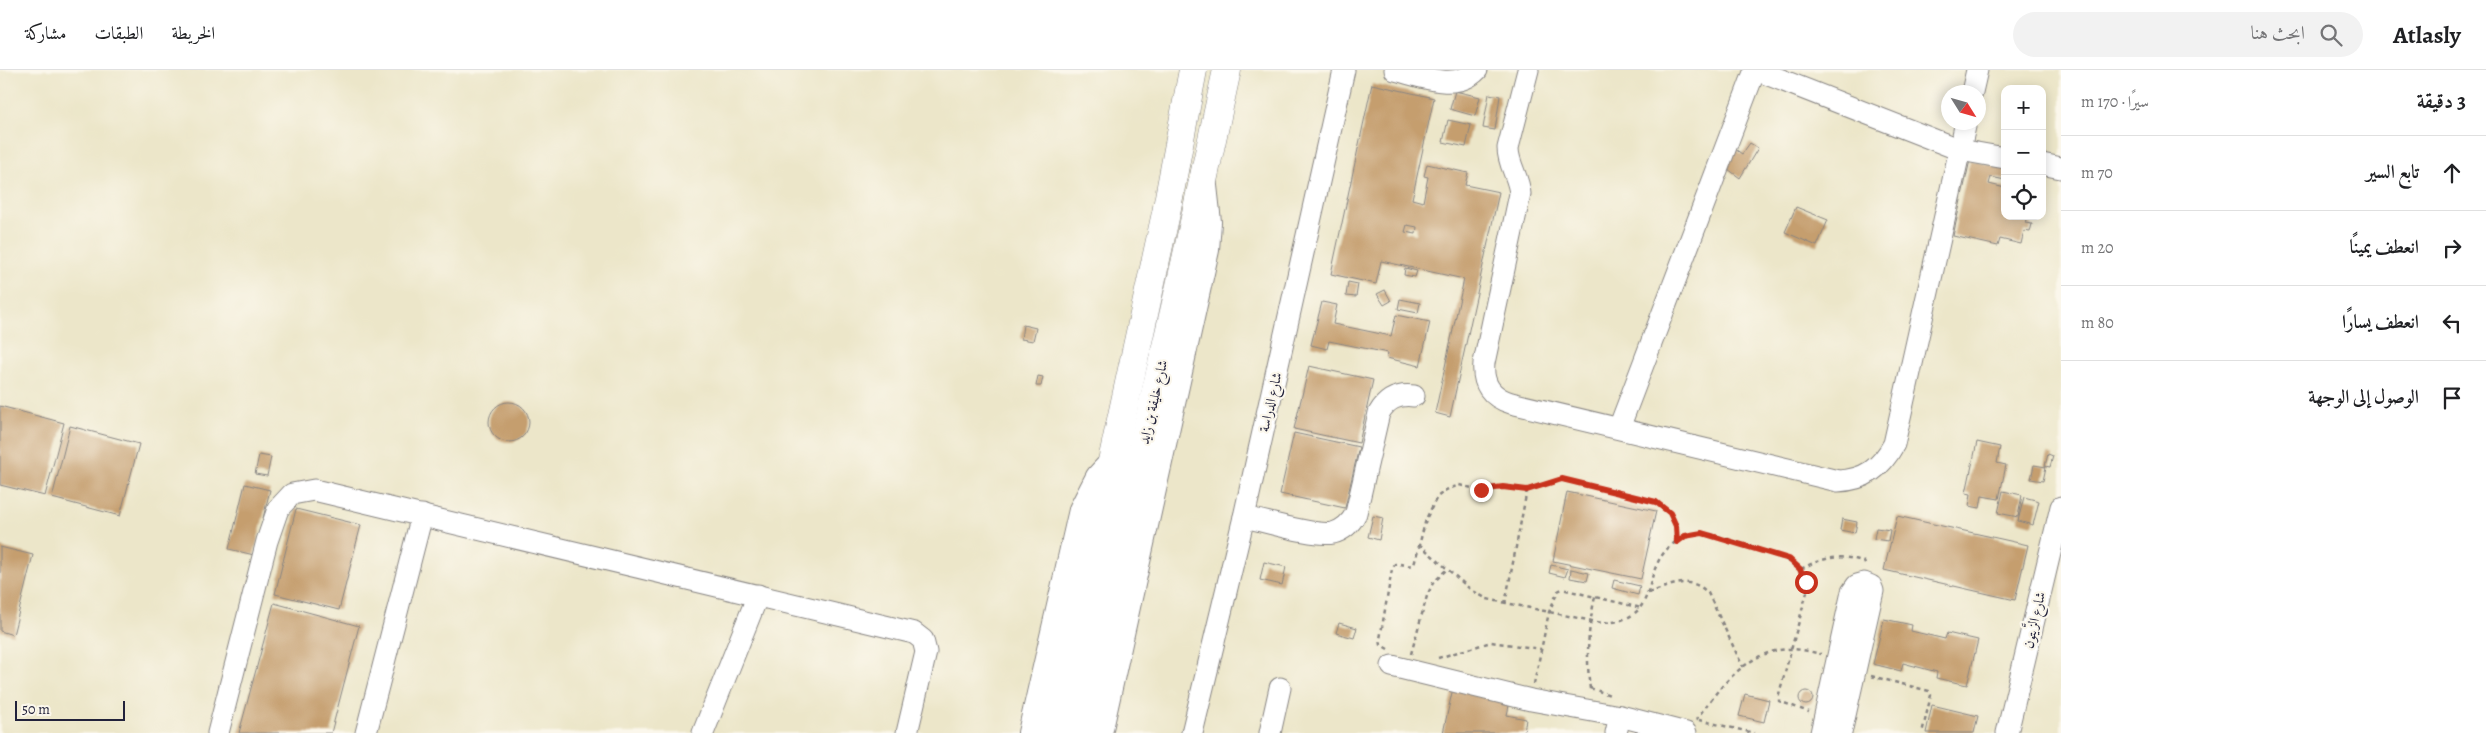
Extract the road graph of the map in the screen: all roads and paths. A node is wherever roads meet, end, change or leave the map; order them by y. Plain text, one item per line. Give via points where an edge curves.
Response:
1 (1193, 70) edge
2 (1227, 70) edge
3 (1344, 70) edge
4 (1395, 70) edge
5 (1477, 70) edge
6 (1528, 70) edge
7 (1755, 70) edge
8 (1977, 70) edge
9 (1974, 85) edge
10 (1964, 130) edge
11 (1960, 150) junction
12 (2001, 157) edge
13 (2046, 165) edge
14 (2061, 168) edge
15 (1203, 182) junction
16 (1414, 396) dead end
17 (1619, 428) junction
18 (1112, 462) junction
19 (1527, 490) junction
20 (2061, 507) edge
21 (422, 515) junction
22 (1244, 517) junction
23 (1677, 542) junction
24 (1419, 544) junction
25 (1448, 568) junction
26 (1800, 569) junction
27 (1864, 583) junction
28 (1648, 593) junction
29 (758, 595) junction
30 (1595, 597) junction
31 (1506, 604) junction
32 (1642, 608) junction
33 (1549, 612) junction
34 (1590, 620) junction
35 (1541, 649) junction
36 (1792, 649) junction
37 (1433, 657) dead end
38 (1838, 657) junction
39 (1404, 659) junction
40 (1743, 667) junction
41 (1855, 672) junction
42 (1280, 688) dead end
43 (1531, 700) junction
44 (1588, 710) junction
45 (1618, 724) edge
46 (1823, 725) edge
47 (1691, 726) edge
48 (218, 733) edge
49 (366, 733) edge
50 (703, 733) edge
51 (907, 733) edge
52 (1031, 733) edge
53 (1052, 733) edge
54 (1077, 733) edge
55 (1099, 733) edge
56 (1192, 733) edge
57 (1270, 733) edge
58 (1841, 733) edge
59 (1922, 733) edge
60 (2007, 733) edge

1 - 18 highway, شارع خليفة بن زايد
2 - 15 highway, شارع خليفة بن زايد
3 - 22 street, شارع الدراسة
4 - 5 street via 1449,82 1464,80
6 - 17 street via 1508,148 1520,194 1484,363 1484,381 1494,396 1502,400
7 - 11 street
7 - 17 street
8 - 9 street
10 - 11 street
11 - 12 street
11 - 17 street via 1894,444 1877,468 1852,480 1838,480
13 - 14 street
15 - 54 highway, شارع خليفة بن زايد
15 - 55 main road via 1208,222 1206,250
16 - 22 street via 1406,394 1390,400 1379,413 1356,513 1346,526 1324,534
18 - 52 main road via 1099,477 1082,510
18 - 53 highway, شارع خليفة بن زايد
19 - 23 path via 1562,479 1656,502 1670,513 1676,526
19 - 24 path via 1503,487 1481,490 1459,485 1446,490 1437,497
19 - 31 path
20 - 60 street, شارع الزَّيتون
21 - 29 street
21 - 48 street via 314,490 292,494 278,509 267,541
21 - 49 street
22 - 56 street, شارع الدراسة
23 - 26 path via 1685,536 1702,533 1789,559
23 - 28 path via 1662,555 1652,573
24 - 25 path
24 - 39 path via 1414,565 1400,563 1392,568 1380,639 1381,645
25 - 31 path via 1470,589 1487,599
25 - 39 path via 1433,583
26 - 27 path via 1834,557 1851,557 1864,562
26 - 36 path via 1806,582 1806,592
27 - 38 street via 1857,585 1852,592
27 - 41 street via 1874,591
28 - 32 path
28 - 40 path via 1684,582 1700,585 1708,593
29 - 50 street
29 - 51 street via 914,633 923,640 926,652
30 - 32 path
30 - 33 path via 1562,589 1553,599
30 - 34 path
31 - 33 path
32 - 34 path via 1615,622
33 - 34 path
33 - 35 path
34 - 44 path via 1587,669 1591,696
35 - 37 path via 1491,642 1440,658
35 - 43 path
36 - 38 path
36 - 40 path via 1758,656
36 - 46 path via 1779,701
38 - 46 street
39 - 43 street
40 - 47 path
41 - 58 street
41 - 59 path via 1929,691 1931,695
42 - 57 street
43 - 44 street
44 - 45 street
45 - 47 street

